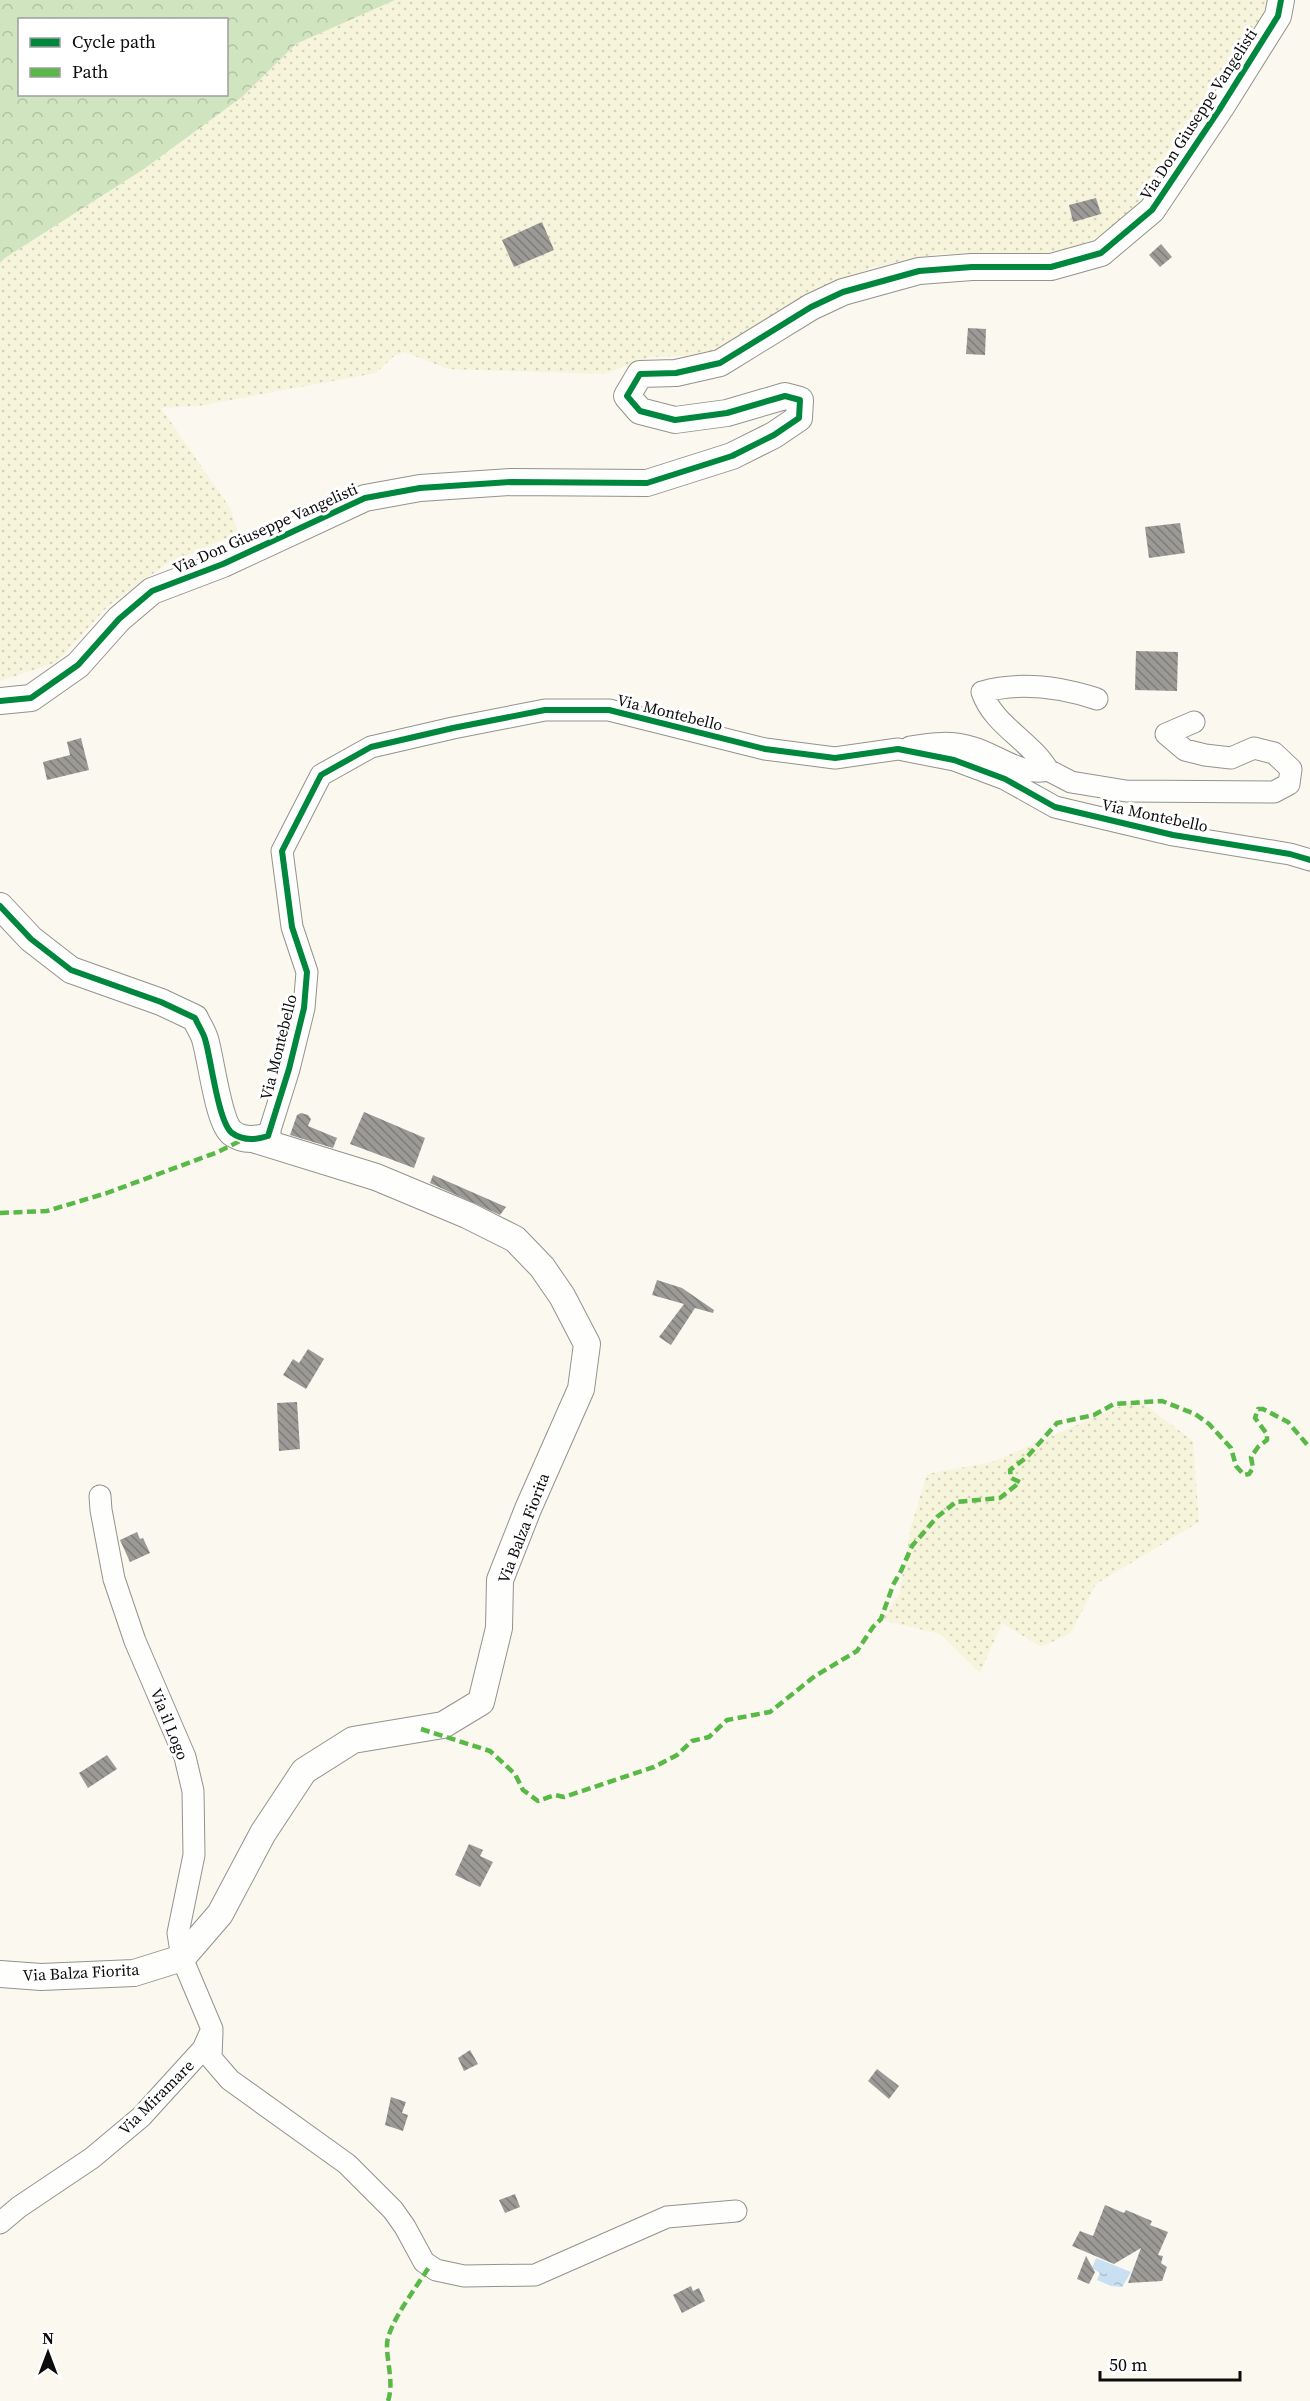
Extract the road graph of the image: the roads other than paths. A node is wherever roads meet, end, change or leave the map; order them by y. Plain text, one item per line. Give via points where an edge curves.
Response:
1 (1281, 0) edge
2 (1097, 699) dead end
3 (0, 701) edge
4 (1194, 722) dead end
5 (898, 749) junction
6 (1048, 770) junction
7 (1310, 860) edge
8 (0, 906) edge
9 (262, 1138) junction
10 (100, 1496) dead end
11 (182, 1958) junction
12 (0, 1974) edge
13 (212, 2029) junction
14 (736, 2211) dead end
15 (0, 2223) edge

1 - 3 street, Via Don Giuseppe Vangelisti via 1278,16 1152,210 1101,253 1052,267 919,271 843,292 811,307 720,363 676,373 640,374 627,396 640,411 675,420 727,413 785,396 800,400 799,418 774,435 732,456 647,483 511,482 420,488 365,498 223,564 152,591 119,619 78,665 31,698
2 - 6 street via 1028,685 982,692 995,715 1039,756
4 - 6 street via 1166,735 1185,750 1205,755 1231,758 1254,747 1274,753 1291,769 1289,784 1274,792 1126,791 1071,782
5 - 6 street via 940,741 974,747 1036,774
5 - 7 street, Via Montebello via 954,760 1005,779 1055,807 1173,835
5 - 9 street, Via Montebello via 835,758 765,749 609,710 545,710 371,747 321,775 282,851 292,927 307,972 304,1008 289,1069
8 - 9 street via 31,939 71,970 195,1018 205,1038 223,1118 231,1132 244,1138
9 - 11 street, Via Balza Fiorita via 376,1177 515,1239 542,1267 562,1296 587,1344 580,1389 500,1580 499,1628 481,1702 443,1725 353,1740 304,1772 263,1833 220,1914
10 - 11 street, Via il Logo via 114,1579 135,1641 185,1757 193,1791 194,1855 178,1933
11 - 12 street, Via Balza Fiorita via 134,1973 41,1977
11 - 13 street
13 - 14 street via 211,2058 230,2080 347,2164 393,2210 424,2262 436,2270 464,2276 536,2275 667,2217
13 - 15 street, Via Miramare via 203,2049 141,2117 92,2158

